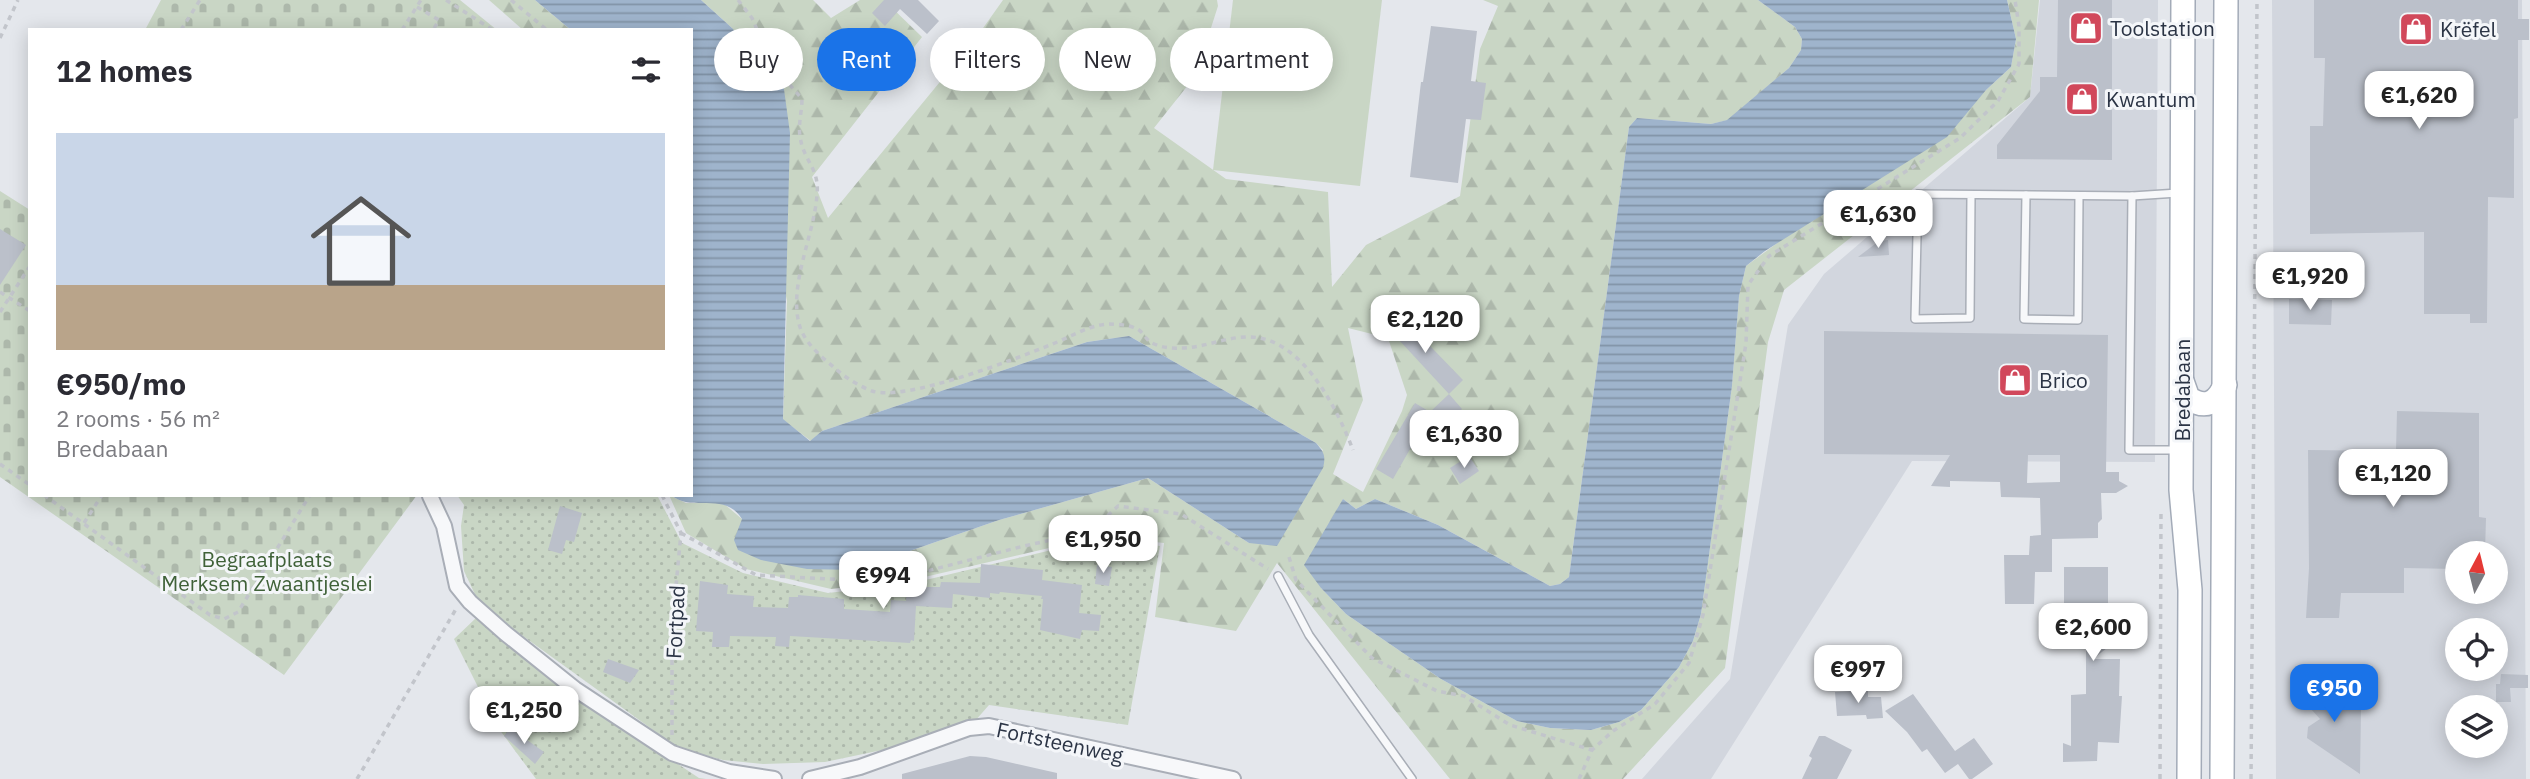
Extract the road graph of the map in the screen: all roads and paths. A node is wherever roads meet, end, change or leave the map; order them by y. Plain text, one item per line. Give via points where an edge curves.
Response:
1 (18, 0) edge
2 (200, 0) edge
3 (421, 0) edge
4 (446, 0) edge
5 (511, 0) edge
6 (738, 0) edge
7 (2015, 0) edge
8 (2183, 0) edge
9 (2226, 0) edge
10 (2257, 0) edge
11 (417, 7) junction
12 (182, 28) edge
13 (403, 28) edge
14 (434, 28) edge
15 (490, 28) edge
16 (545, 28) edge
17 (0, 38) edge
18 (2182, 193) junction
19 (1971, 195) junction
20 (2026, 195) junction
21 (2079, 195) junction
22 (2132, 196) junction
23 (28, 269) edge
24 (0, 292) edge
25 (9, 298) junction
26 (28, 310) edge
27 (0, 313) edge
28 (2182, 378) junction
29 (2225, 385) junction
30 (1353, 450) dead end
31 (2181, 450) junction
32 (0, 464) edge
33 (28, 484) edge
34 (47, 497) edge
35 (101, 497) edge
36 (309, 497) edge
37 (430, 497) edge
38 (663, 497) edge
39 (83, 524) junction
40 (681, 533) junction
41 (1289, 557) dead end
42 (1278, 576) joint
43 (470, 602) junction
44 (1592, 750) junction
45 (672, 753) junction
46 (357, 779) edge
47 (774, 779) edge
48 (810, 779) edge
49 (1233, 779) edge
50 (1412, 779) edge
51 (1579, 779) edge
52 (2189, 779) edge
53 (2222, 779) edge
54 (2251, 779) edge

1 - 17 path
2 - 12 path
3 - 11 path
4 - 15 path
5 - 16 path
6 - 30 path via 752,18 772,64 802,99 799,135 817,174 817,196 795,308 802,332 845,377 874,391 932,385 1108,324 1137,328 1151,343 1171,349 1199,348 1250,336 1272,341 1298,358 1324,390
7 - 44 path via 2019,64 1998,102 1960,138 1769,256 1748,285 1746,343 1703,615 1689,663 1654,704
8 - 18 main road, Bredabaan
9 - 29 main road, Bredabaan
10 - 54 path
11 - 13 path
11 - 14 path via 439,20
18 - 22 lane
18 - 28 main road, Bredabaan
19 - 19 lane via 1970,318 1915,319 1918,194
19 - 20 lane
20 - 21 lane
20 - 21 lane via 2024,319 2078,320
21 - 22 lane
22 - 31 lane via 2129,450
23 - 25 path
24 - 25 path
25 - 26 path
25 - 27 path
28 - 29 main road via 2188,398 2203,405 2213,403
28 - 31 main road, Bredabaan
29 - 53 main road, Bredabaan
31 - 52 main road, Bredabaan via 2190,590
32 - 33 path
34 - 39 path
35 - 39 path
36 - 39 path via 238,612 224,619 210,615
37 - 43 street via 444,526 457,586
38 - 40 path
40 - 42 path via 756,575 884,582 1091,531 1118,506 1135,506 1181,514
40 - 45 path, Fortpad via 672,628
41 - 44 path via 1296,580 1372,658 1437,691 1464,696 1510,725
42 - 50 lane via 1309,635
43 - 45 street via 575,689
43 - 46 path via 456,609
44 - 51 path
45 - 47 street via 729,772
48 - 49 street, Fortsteenweg via 860,767 969,728 989,726

